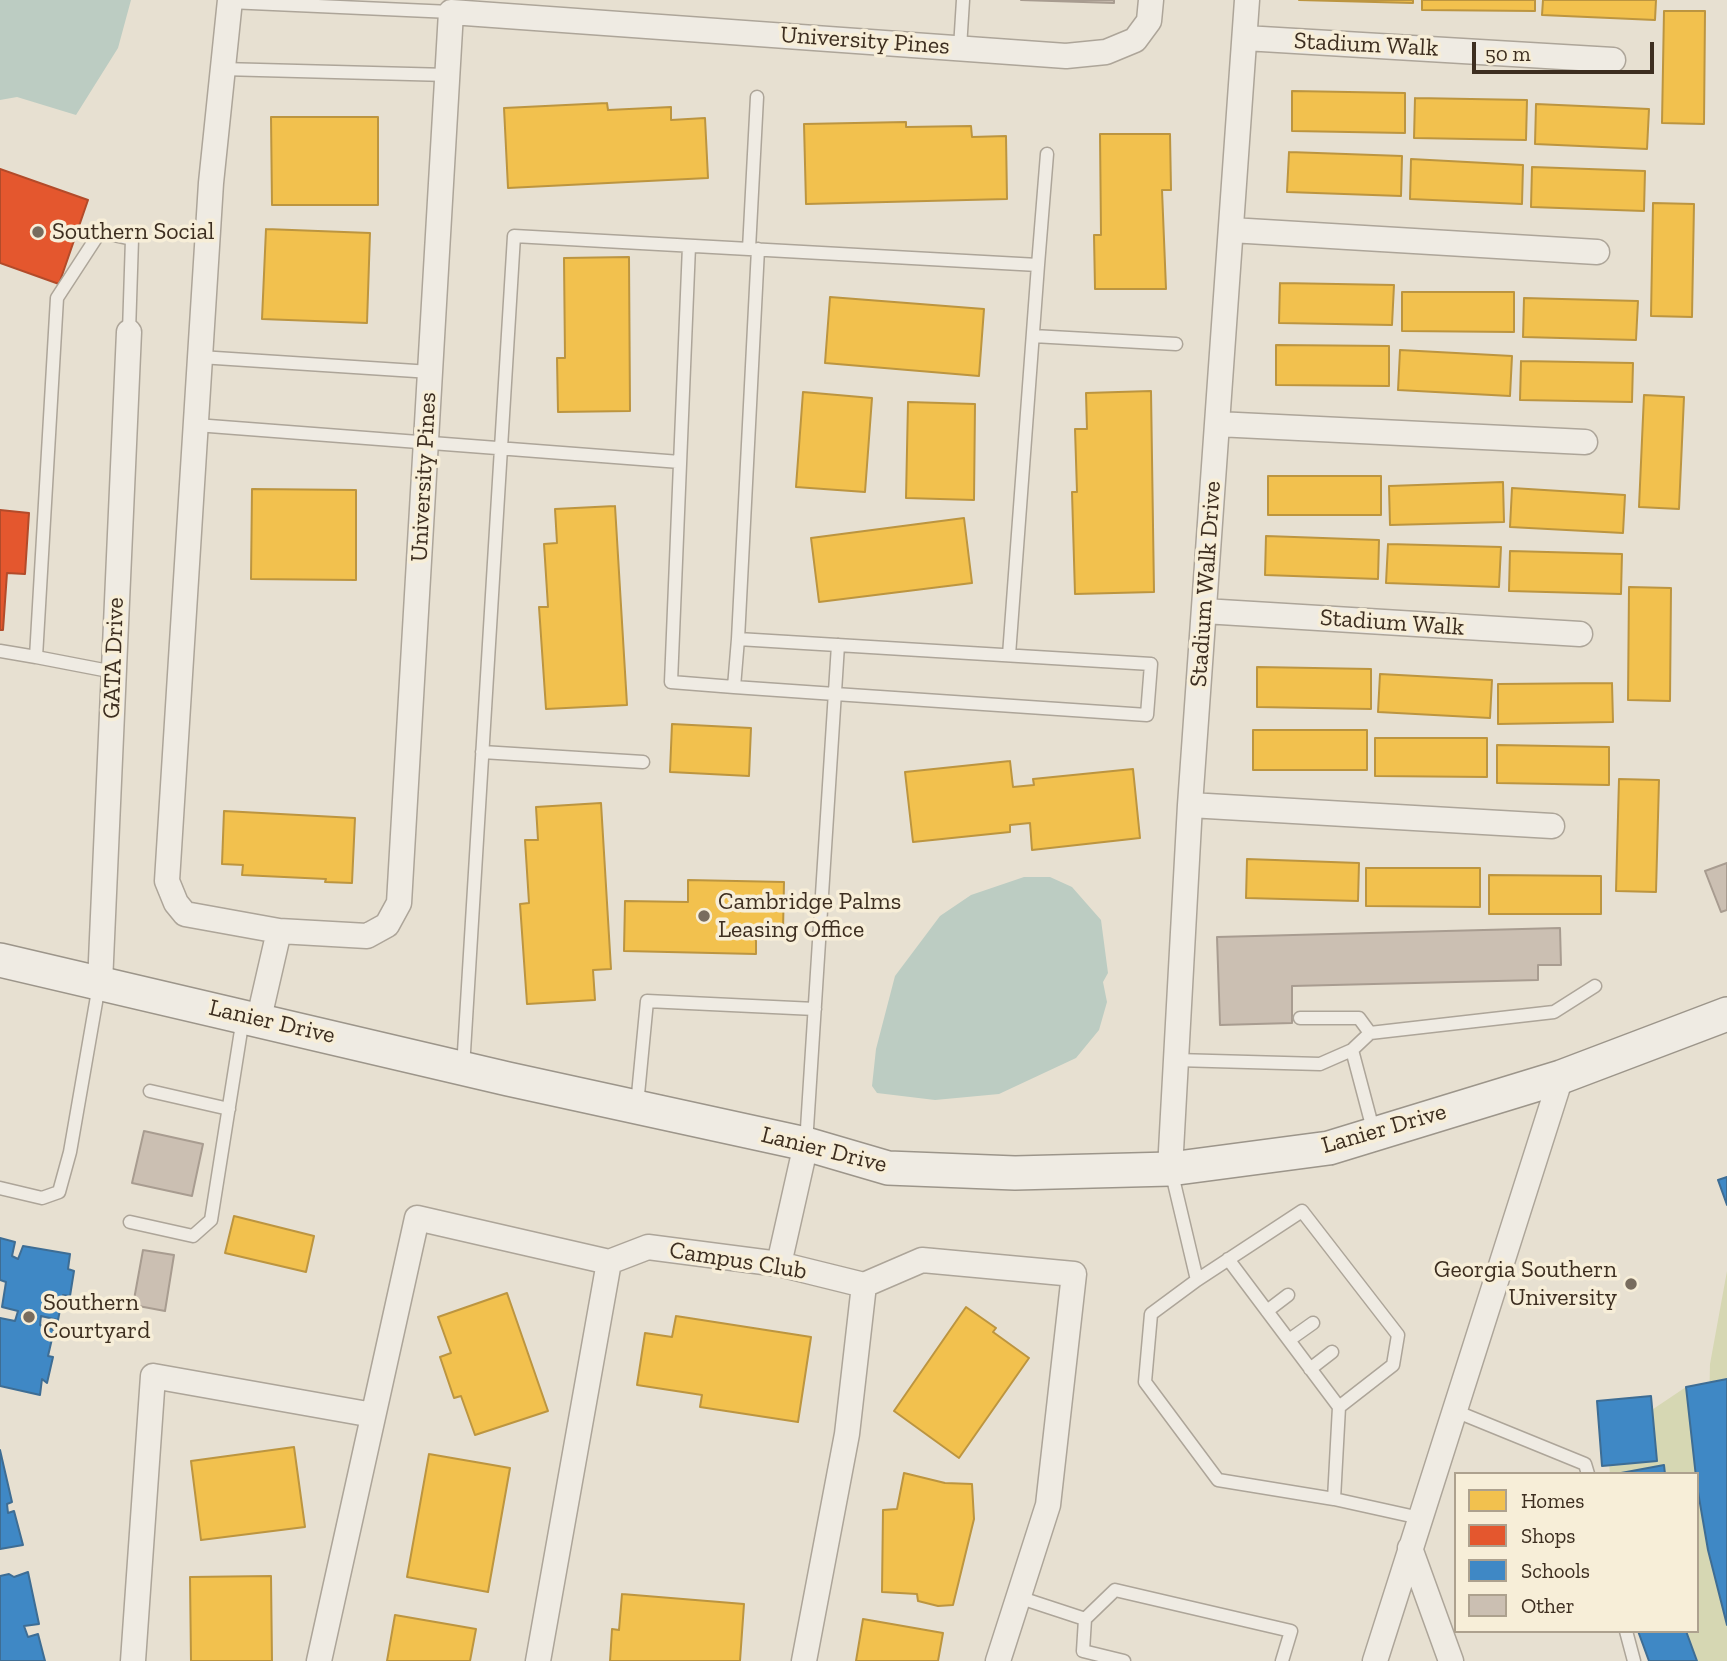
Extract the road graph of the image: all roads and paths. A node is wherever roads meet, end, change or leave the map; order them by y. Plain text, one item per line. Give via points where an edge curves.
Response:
1 (963, 0) edge
2 (1151, 0) edge
3 (1247, 0) edge
4 (230, 1) edge
5 (549, 10) edge
6 (452, 12) junction
7 (1245, 38) junction
8 (960, 48) junction
9 (1613, 60) dead end
10 (222, 69) junction
11 (448, 75) junction
12 (757, 97) dead end
13 (1047, 154) dead end
14 (1231, 230) junction
15 (689, 246) junction
16 (753, 249) junction
17 (1597, 252) dead end
18 (1038, 265) junction
19 (129, 332) joint
20 (1033, 336) junction
21 (1176, 344) dead end
22 (200, 357) junction
23 (430, 372) junction
24 (1217, 424) junction
25 (196, 425) junction
26 (426, 441) junction
27 (1585, 442) dead end
28 (501, 448) junction
29 (680, 463) junction
30 (1204, 611) junction
31 (1580, 634) dead end
32 (738, 639) junction
33 (838, 645) junction
34 (0, 651) edge
35 (1009, 655) junction
36 (36, 657) junction
37 (114, 672) junction
38 (734, 687) junction
39 (835, 694) junction
40 (482, 752) junction
41 (643, 762) dead end
42 (1190, 805) junction
43 (1552, 826) dead end
44 (279, 931) junction
45 (0, 960) edge
46 (100, 983) junction
47 (1595, 986) dead end
48 (815, 1009) junction
49 (1727, 1014) edge
50 (252, 1016) junction
51 (1300, 1018) dead end
52 (1370, 1033) junction
53 (1352, 1049) junction
54 (1177, 1060) junction
55 (463, 1068) junction
56 (1561, 1077) junction
57 (150, 1091) dead end
58 (637, 1105) junction
59 (229, 1109) junction
60 (1374, 1134) junction
61 (806, 1144) junction
62 (1170, 1169) junction
63 (0, 1188) edge
64 (130, 1222) dead end
65 (1337, 1256) junction
66 (1228, 1259) junction
67 (609, 1262) junction
68 (779, 1264) junction
69 (1325, 1266) dead end
70 (1196, 1280) junction
71 (864, 1285) junction
72 (1287, 1295) dead end
73 (1267, 1311) junction
74 (1381, 1314) junction
75 (1312, 1323) dead end
76 (1369, 1323) dead end
77 (1289, 1340) junction
78 (1332, 1352) dead end
79 (1310, 1368) junction
80 (1339, 1407) junction
81 (1455, 1411) junction
82 (373, 1415) junction
83 (1587, 1472) edge
84 (1334, 1499) junction
85 (1420, 1518) junction
86 (1410, 1548) junction
87 (1018, 1597) junction
88 (1085, 1619) junction
89 (1627, 1633) edge
90 (133, 1661) edge
91 (319, 1661) edge
92 (538, 1661) edge
93 (804, 1661) edge
94 (998, 1661) edge
95 (1124, 1661) edge
96 (1282, 1661) edge
97 (1375, 1661) edge
98 (1451, 1661) edge
99 (1634, 1661) edge

1 - 8 lane
2 - 8 street, University Pines via 1149,21 1135,40 1105,52 1066,56
3 - 7 street, Stadium Walk Drive
4 - 6 lane
4 - 10 street, University Pines
5 - 6 street, University Pines
5 - 8 street, University Pines
6 - 11 street, University Pines
7 - 9 street, Stadium Walk
7 - 14 street, Stadium Walk Drive
10 - 11 lane
10 - 22 street, University Pines
11 - 23 street, University Pines
12 - 16 lane
13 - 18 lane
14 - 17 street
14 - 24 street, Stadium Walk Drive
15 - 16 lane
15 - 28 lane via 514,236
15 - 29 lane
16 - 18 lane
16 - 32 lane
18 - 20 lane
19 - 36 lane via 132,239 100,232 57,298
19 - 37 street, GATA Drive
20 - 21 lane
20 - 35 lane
22 - 23 lane
22 - 25 street, University Pines
23 - 26 street, University Pines
24 - 27 street
24 - 30 street, Stadium Walk Drive
25 - 26 lane
25 - 44 street, University Pines via 167,881 186,914
26 - 28 lane
26 - 44 street, University Pines via 399,903 387,925 367,936
28 - 29 lane
28 - 40 lane
29 - 38 lane via 671,682
30 - 31 street, Stadium Walk
30 - 42 street, Stadium Walk Drive
32 - 33 lane
32 - 38 lane
33 - 35 lane
33 - 39 lane
34 - 36 lane
35 - 39 lane via 1151,664 1147,715
36 - 37 lane
37 - 46 street, GATA Drive
38 - 39 lane
39 - 48 lane
40 - 41 lane
40 - 55 lane
42 - 43 street
42 - 54 street, Stadium Walk Drive
44 - 50 street
45 - 46 street, Lanier Drive
46 - 50 street, Lanier Drive
46 - 63 lane via 59,1192 42,1198
47 - 52 lane via 1553,1012
48 - 58 lane via 647,1001
48 - 61 lane
49 - 56 street, Lanier Drive
50 - 55 street, Lanier Drive
50 - 59 lane
51 - 52 lane via 1360,1018
52 - 53 lane
53 - 54 lane via 1320,1064
53 - 60 lane
54 - 62 street, Stadium Walk Drive
55 - 58 street, Lanier Drive
56 - 60 street, Lanier Drive
56 - 81 street
57 - 59 lane
58 - 61 street, Lanier Drive
59 - 64 lane via 211,1220 193,1236
60 - 62 street, Lanier Drive via 1329,1148
61 - 62 street, Lanier Drive via 888,1168 1078,1173
61 - 68 street
62 - 70 lane
65 - 66 lane via 1302,1211
65 - 69 lane
65 - 74 lane via 1355,1290
66 - 70 lane
66 - 73 lane
67 - 68 street, Campus Club via 648,1247
67 - 82 street via 417,1219
67 - 92 street
68 - 71 street, Campus Club
70 - 84 lane via 1151,1314 1145,1382 1218,1480
71 - 87 street via 922,1260 1074,1274 1048,1506
71 - 93 street via 847,1434
72 - 73 lane
73 - 77 lane
74 - 76 lane
74 - 80 lane via 1398,1335 1393,1365
75 - 77 lane
77 - 79 lane
78 - 79 lane
79 - 80 lane
80 - 84 lane
81 - 83 lane via 1584,1464
81 - 85 street
82 - 90 street via 153,1376
82 - 91 street
84 - 85 lane
85 - 86 street
86 - 97 street
86 - 98 street
87 - 88 lane
87 - 94 street
88 - 95 lane via 1083,1651
88 - 96 lane via 1115,1590 1291,1631
89 - 99 lane

